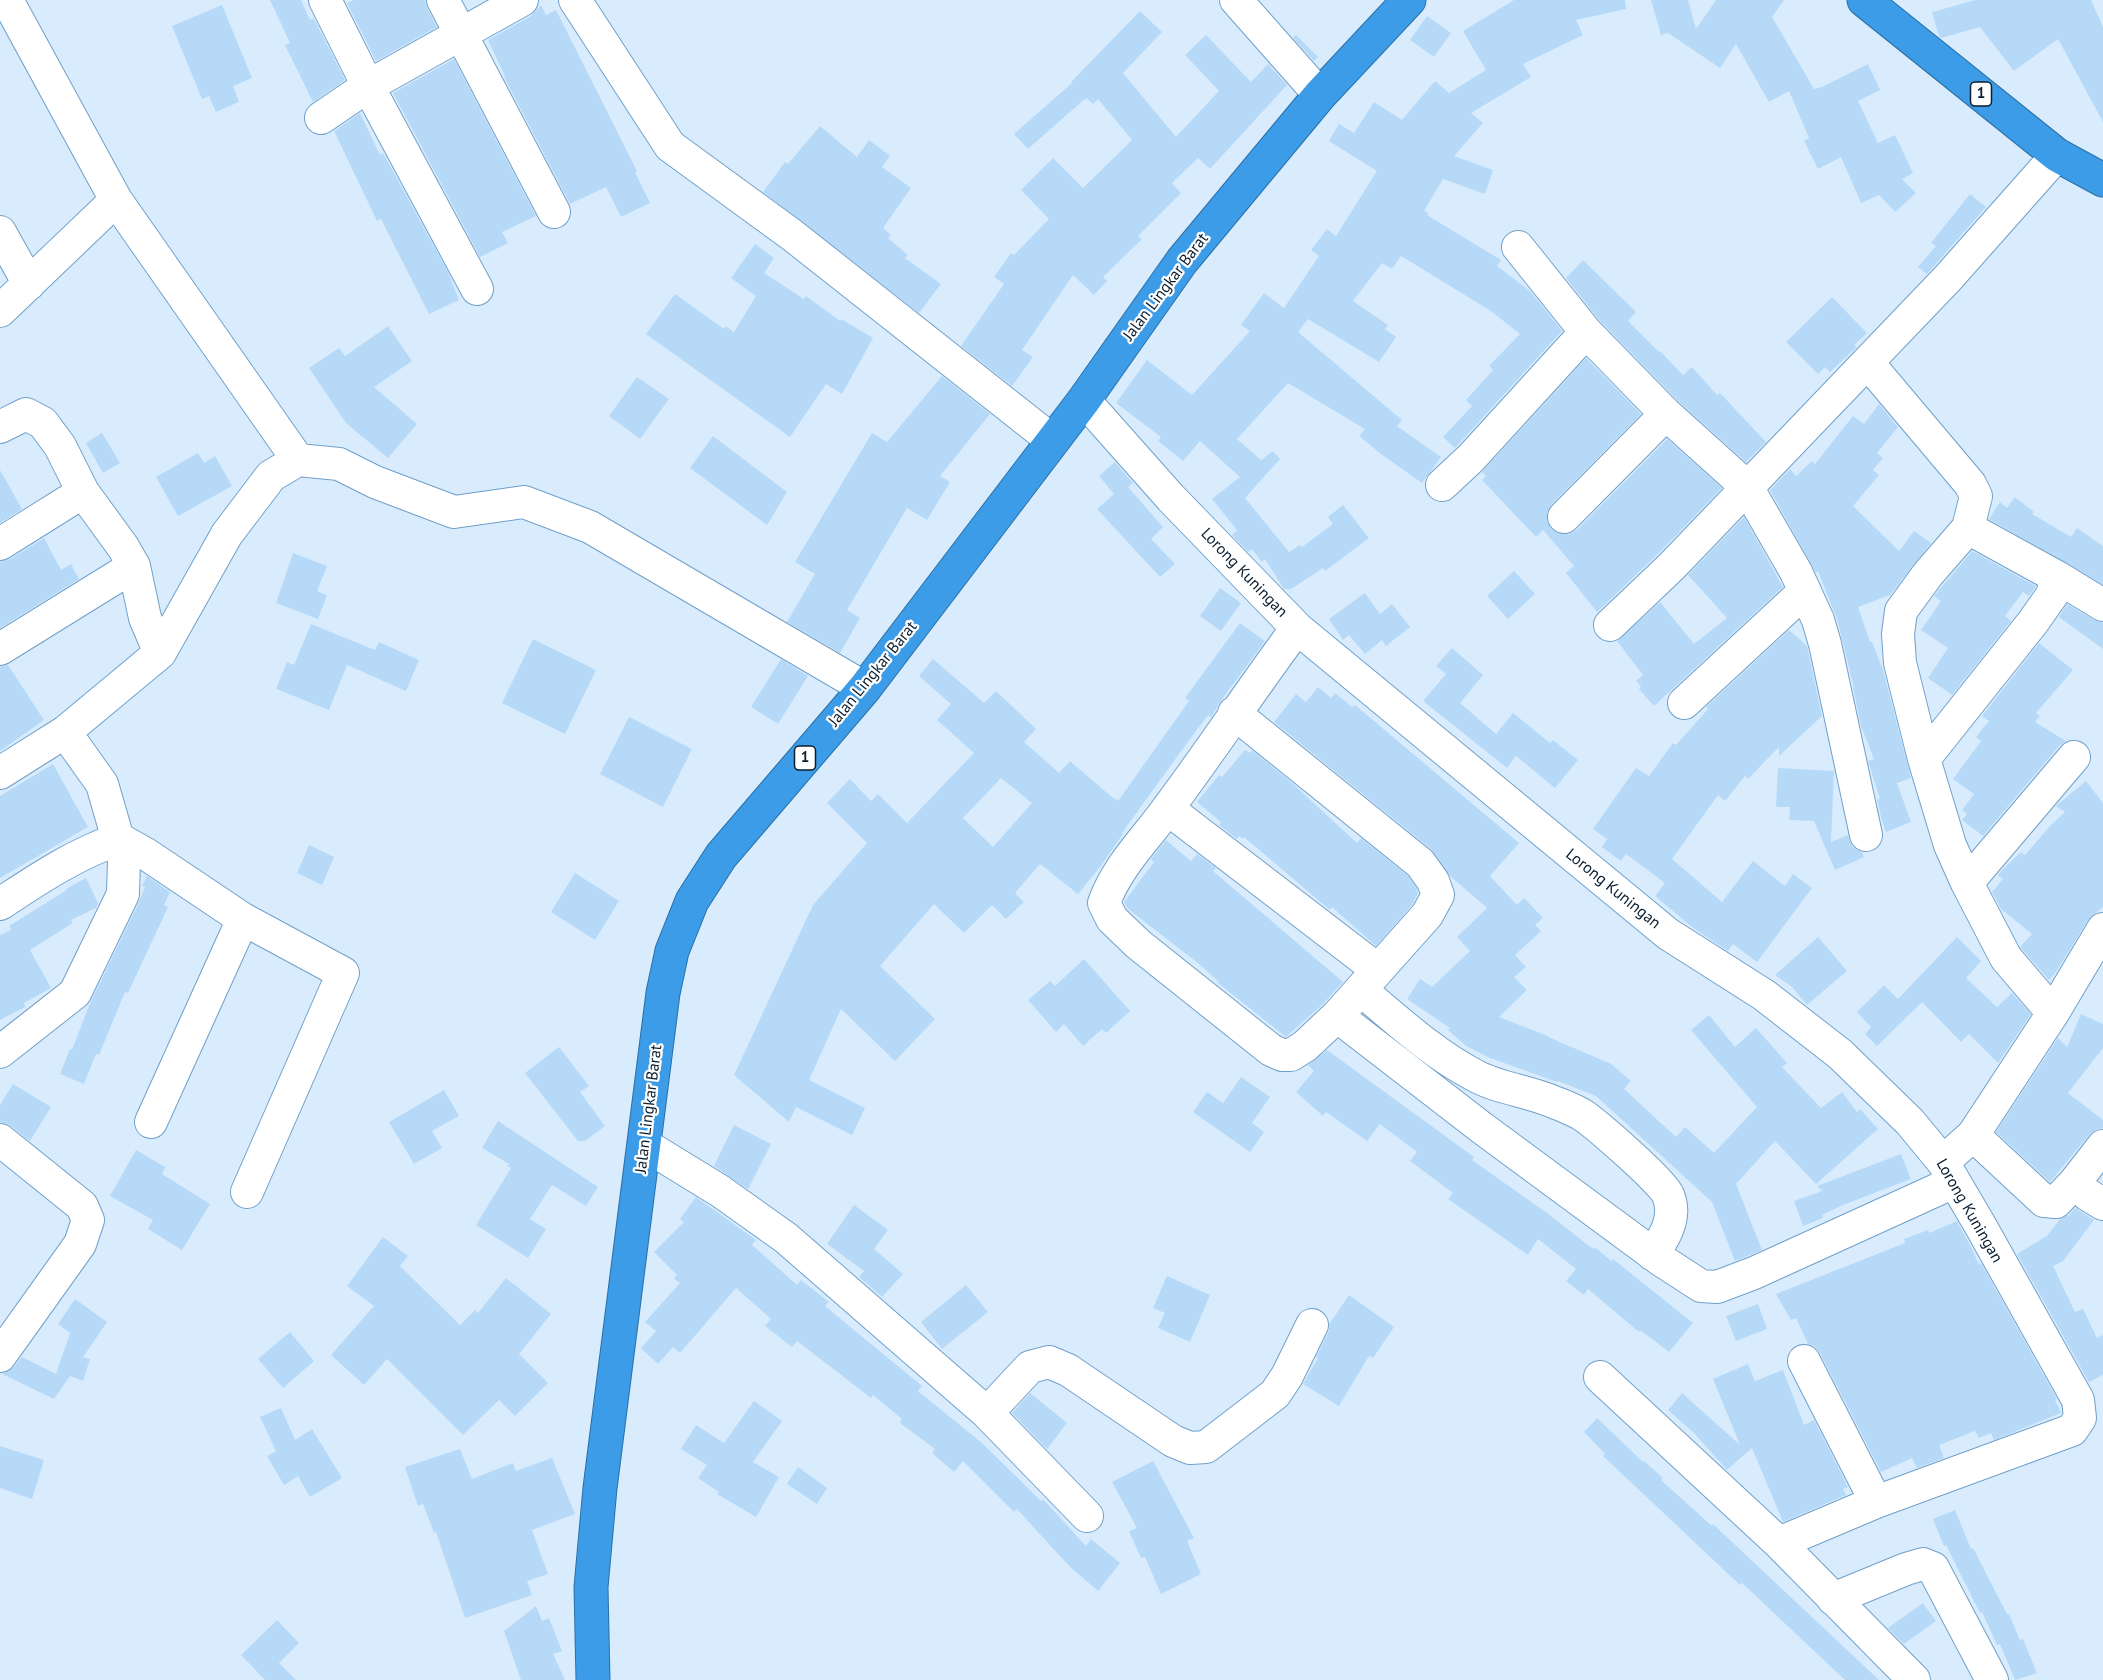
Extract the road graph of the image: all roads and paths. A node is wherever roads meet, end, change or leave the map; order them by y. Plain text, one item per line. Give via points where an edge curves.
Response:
1 (7, 0) edge
2 (325, 0) edge
3 (443, 0) edge
4 (522, 0) edge
5 (575, 0) edge
6 (1236, 0) edge
7 (1409, 0) edge
8 (1864, 0) edge
9 (460, 34) junction
10 (368, 86) junction
11 (1320, 95) junction
12 (321, 118) dead end
13 (2056, 155) junction
14 (2103, 180) edge
15 (116, 200) junction
16 (554, 212) dead end
17 (0, 232) edge
18 (1518, 248) dead end
19 (29, 284) junction
20 (477, 289) dead end
21 (0, 311) edge
22 (1587, 332) junction
23 (1868, 363) junction
24 (1084, 400) junction
25 (1666, 414) junction
26 (0, 427) edge
27 (1053, 441) junction
28 (298, 460) junction
29 (1442, 485) dead end
30 (1747, 487) junction
31 (83, 492) junction
32 (1564, 517) dead end
33 (1968, 528) junction
34 (0, 544) edge
35 (134, 566) junction
36 (2057, 577) junction
37 (1805, 591) junction
38 (2103, 605) edge
39 (1610, 625) dead end
40 (1297, 628) junction
41 (0, 649) edge
42 (160, 653) junction
43 (865, 688) junction
44 (1684, 703) dead end
45 (1234, 713) junction
46 (65, 732) junction
47 (2074, 757) dead end
48 (1924, 759) junction
49 (0, 773) edge
50 (1168, 808) junction
51 (1866, 835) dead end
52 (119, 839) junction
53 (1967, 883) junction
54 (0, 904) edge
55 (243, 919) junction
56 (2103, 929) edge
57 (1370, 980) junction
58 (2053, 1013) junction
59 (1337, 1016) junction
60 (0, 1052) edge
61 (151, 1122) dead end
62 (1973, 1135) junction
63 (0, 1140) edge
64 (645, 1145) junction
65 (2103, 1146) edge
66 (1948, 1172) junction
67 (2075, 1182) junction
68 (247, 1192) dead end
69 (2103, 1204) edge
70 (1653, 1254) junction
71 (1312, 1325) dead end
72 (0, 1356) edge
73 (1804, 1361) dead end
74 (1600, 1377) dead end
75 (987, 1413) junction
76 (1876, 1502) junction
77 (1088, 1516) dead end
78 (1779, 1543) junction
79 (1833, 1599) junction
80 (593, 1680) edge
81 (1914, 1680) edge
82 (1992, 1680) edge

1 - 15 street
2 - 10 street
3 - 9 street
4 - 9 street
5 - 27 street via 670,146 792,235
6 - 11 street
7 - 11 highway, Jalan Lingkar Barat / 1
8 - 13 highway, 1
9 - 10 street
9 - 16 street
10 - 12 street
10 - 20 street
11 - 24 highway, Jalan Lingkar Barat / 1 via 1182,261
13 - 14 highway, 1
13 - 23 street
15 - 19 street
15 - 28 street
17 - 19 street
18 - 22 street
19 - 21 street
22 - 25 street
22 - 29 street
23 - 30 street
23 - 33 street via 1970,484 1976,496
24 - 27 highway, Jalan Lingkar Barat / 1
24 - 40 street, Lorong Kuningan via 1171,498
25 - 30 street
25 - 32 street
26 - 31 street via 26,414 43,423 60,446
27 - 43 highway, Jalan Lingkar Barat / 1
28 - 42 street via 271,476 227,534
28 - 43 street via 339,464 454,512 524,502 590,527
30 - 37 street
30 - 39 street
31 - 34 street
31 - 35 street
33 - 36 street
33 - 48 street via 1901,611 1900,663
35 - 41 street
35 - 42 street via 145,618
36 - 38 street
36 - 48 street via 2052,596
37 - 44 street
37 - 51 street via 1825,644
40 - 45 street
40 - 66 street, Lorong Kuningan via 1668,934 1764,995 1840,1054 1910,1122
42 - 46 street
43 - 64 highway, Jalan Lingkar Barat / 1 via 721,856 692,901 672,951 663,993
45 - 50 street
45 - 57 street via 1420,863 1433,880 1436,901
46 - 49 street
46 - 52 street via 102,784
47 - 53 street
48 - 53 street via 1950,845
50 - 57 street
50 - 59 street via 1109,888 1104,903 1112,919 1231,1019 1282,1055 1305,1046
52 - 54 street via 90,849
52 - 55 street
52 - 60 street via 124,860 123,894 75,993
53 - 58 street via 2006,958
55 - 61 street
55 - 68 street via 343,973
56 - 58 street
57 - 59 street
57 - 70 street via 1443,1057 1476,1077 1583,1115 1655,1179 1668,1194 1670,1209 1669,1226
58 - 62 street
59 - 70 street
62 - 66 street
62 - 67 street via 2044,1201 2056,1202
63 - 72 street via 82,1206 88,1220 80,1244
64 - 75 street via 786,1238
64 - 80 highway, Jalan Lingkar Barat / 1 via 600,1488 591,1587
65 - 67 street
66 - 70 street via 1754,1272 1717,1287 1701,1286
66 - 76 street, Lorong Kuningan via 2078,1400 2080,1418 2072,1430
67 - 69 street
71 - 75 street via 1275,1394 1206,1447 1190,1448 1173,1441 1068,1370 1049,1362 1030,1367
73 - 76 street
74 - 78 street
75 - 77 street
76 - 78 street
78 - 79 street
79 - 81 street
79 - 82 street via 1906,1569 1923,1564 1933,1568

